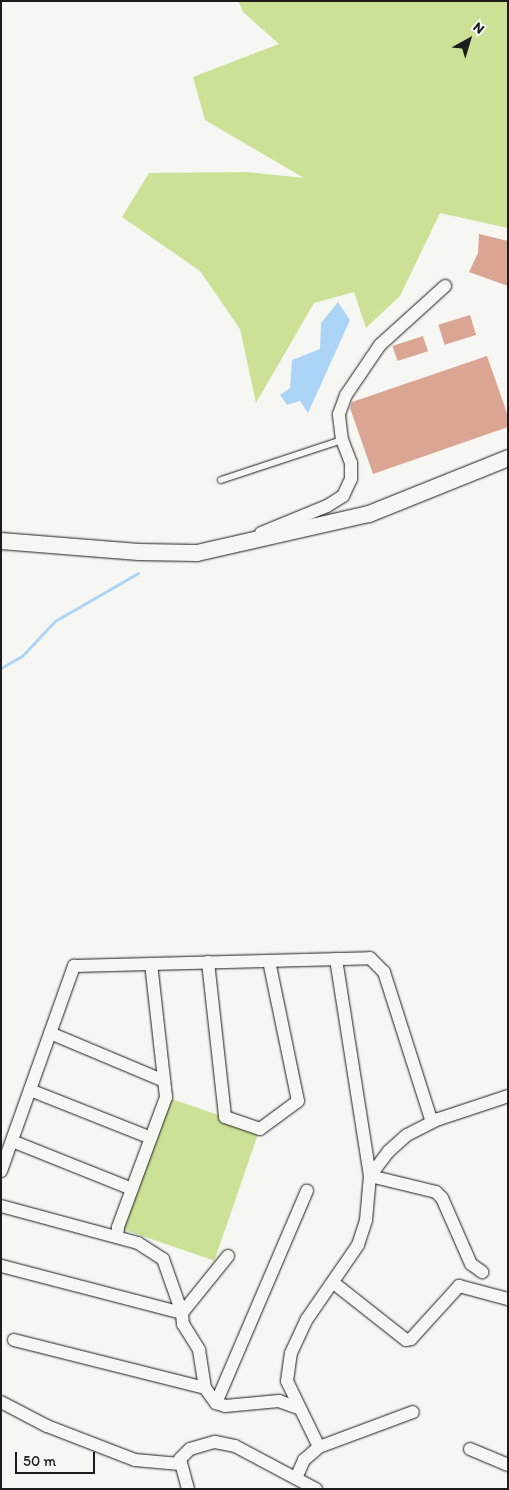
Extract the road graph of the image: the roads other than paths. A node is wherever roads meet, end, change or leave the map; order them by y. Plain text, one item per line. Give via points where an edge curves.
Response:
1 (444, 286) dead end
2 (342, 440) junction
3 (508, 458) edge
4 (220, 480) dead end
5 (1, 541) edge
6 (224, 548) junction
7 (336, 959) junction
8 (268, 961) junction
9 (208, 962) junction
10 (151, 964) junction
11 (50, 1033) junction
12 (164, 1081) junction
13 (30, 1090) junction
14 (508, 1096) edge
15 (432, 1122) junction
16 (151, 1138) junction
17 (12, 1141) junction
18 (1, 1170) edge
19 (370, 1176) junction
20 (132, 1189) junction
21 (307, 1191) dead end
22 (1, 1206) edge
23 (117, 1237) junction
24 (228, 1256) dead end
25 (1, 1266) edge
26 (482, 1272) dead end
27 (335, 1284) junction
28 (508, 1299) edge
29 (182, 1313) junction
30 (14, 1340) dead end
31 (205, 1388) junction
32 (1, 1402) edge
33 (216, 1403) junction
34 (298, 1408) junction
35 (413, 1412) dead end
36 (319, 1447) junction
37 (470, 1449) dead end
38 (180, 1464) junction
39 (508, 1465) edge
40 (296, 1478) junction
41 (188, 1489) edge
42 (316, 1489) edge

1 - 2 street via 385,340 363,365 346,394 339,414
2 - 4 lane
2 - 6 street via 351,463 351,479 343,496 327,506
3 - 6 street via 369,514
5 - 6 street via 139,552 197,553
7 - 8 street
7 - 15 street via 370,958 384,972
7 - 19 street
8 - 9 street
8 - 9 street via 298,1102 260,1129 225,1117
9 - 10 street
10 - 11 street via 74,966
10 - 12 street
11 - 12 street
11 - 13 street
12 - 16 street via 166,1097
13 - 16 street
13 - 17 street
14 - 15 street
15 - 19 street via 407,1135 389,1151
16 - 20 street
17 - 18 street
17 - 20 street
19 - 26 street via 436,1192 442,1198 470,1264
19 - 27 street via 366,1220 358,1246
20 - 23 street
21 - 33 street
22 - 23 street
23 - 29 street via 138,1243 163,1259
24 - 29 street
25 - 29 street
27 - 28 street via 406,1340 412,1339 459,1286
27 - 34 street via 308,1319 291,1353 287,1382
29 - 31 street via 183,1324 199,1350
30 - 31 street
31 - 33 street
32 - 38 street via 47,1426 135,1460
33 - 34 street via 233,1406 279,1401
34 - 36 street
35 - 36 street
36 - 40 street via 304,1460
37 - 39 street
38 - 40 street via 180,1458 190,1449 215,1442 235,1446
38 - 41 street
40 - 42 street

